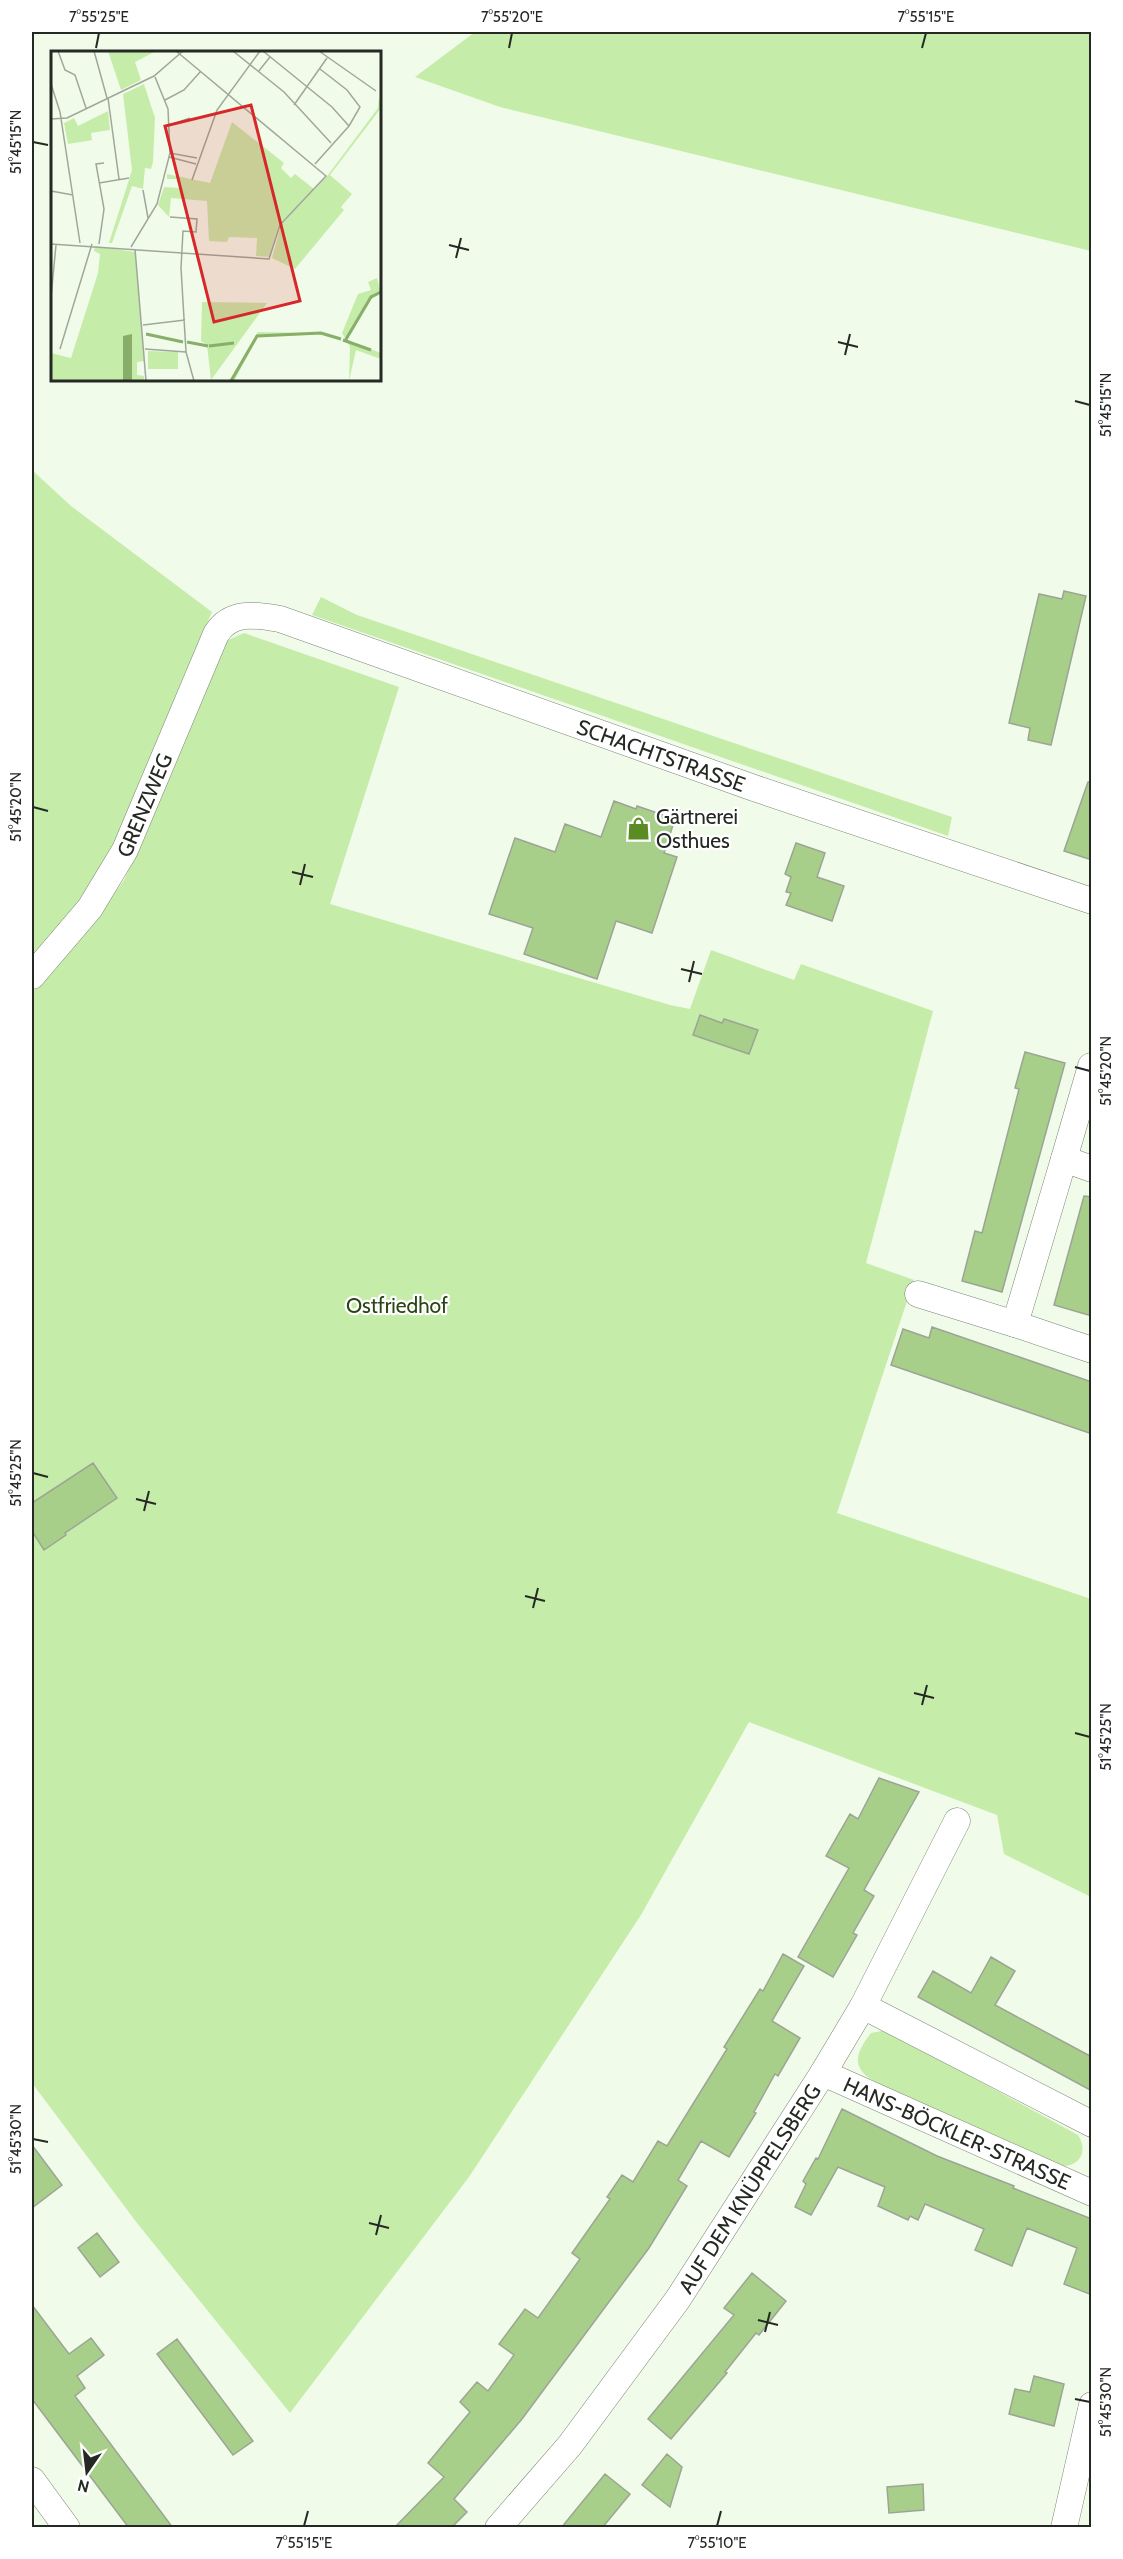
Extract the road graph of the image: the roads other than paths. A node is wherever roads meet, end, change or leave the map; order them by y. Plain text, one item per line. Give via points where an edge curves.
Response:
1 (230, 619) joint
2 (1092, 901) edge
3 (32, 976) edge
4 (1091, 1066) edge
5 (1064, 1159) junction
6 (1092, 1168) edge
7 (918, 1294) dead end
8 (1015, 1324) junction
9 (1092, 1350) edge
10 (957, 1821) dead end
11 (863, 2006) junction
12 (823, 2073) junction
13 (1092, 2124) edge
14 (1092, 2193) edge
15 (1092, 2405) edge
16 (32, 2480) edge
17 (67, 2528) edge
18 (498, 2528) edge
19 (1064, 2528) edge

1 - 2 street, SCHACHTSTRASSE via 252,615 280,619 754,788
1 - 3 street, GRENZWEG via 216,634 117,866 90,908
4 - 5 street
5 - 6 street
5 - 8 street
7 - 8 street
8 - 9 street
10 - 11 street, AUF DEM KNÜPPELSBERG
11 - 12 street, AUF DEM KNÜPPELSBERG
11 - 13 street
12 - 14 street, HANS-BÖCKLER-STRASSE
12 - 18 street, AUF DEM KNÜPPELSBERG via 678,2299 570,2445
15 - 19 street
16 - 17 street

